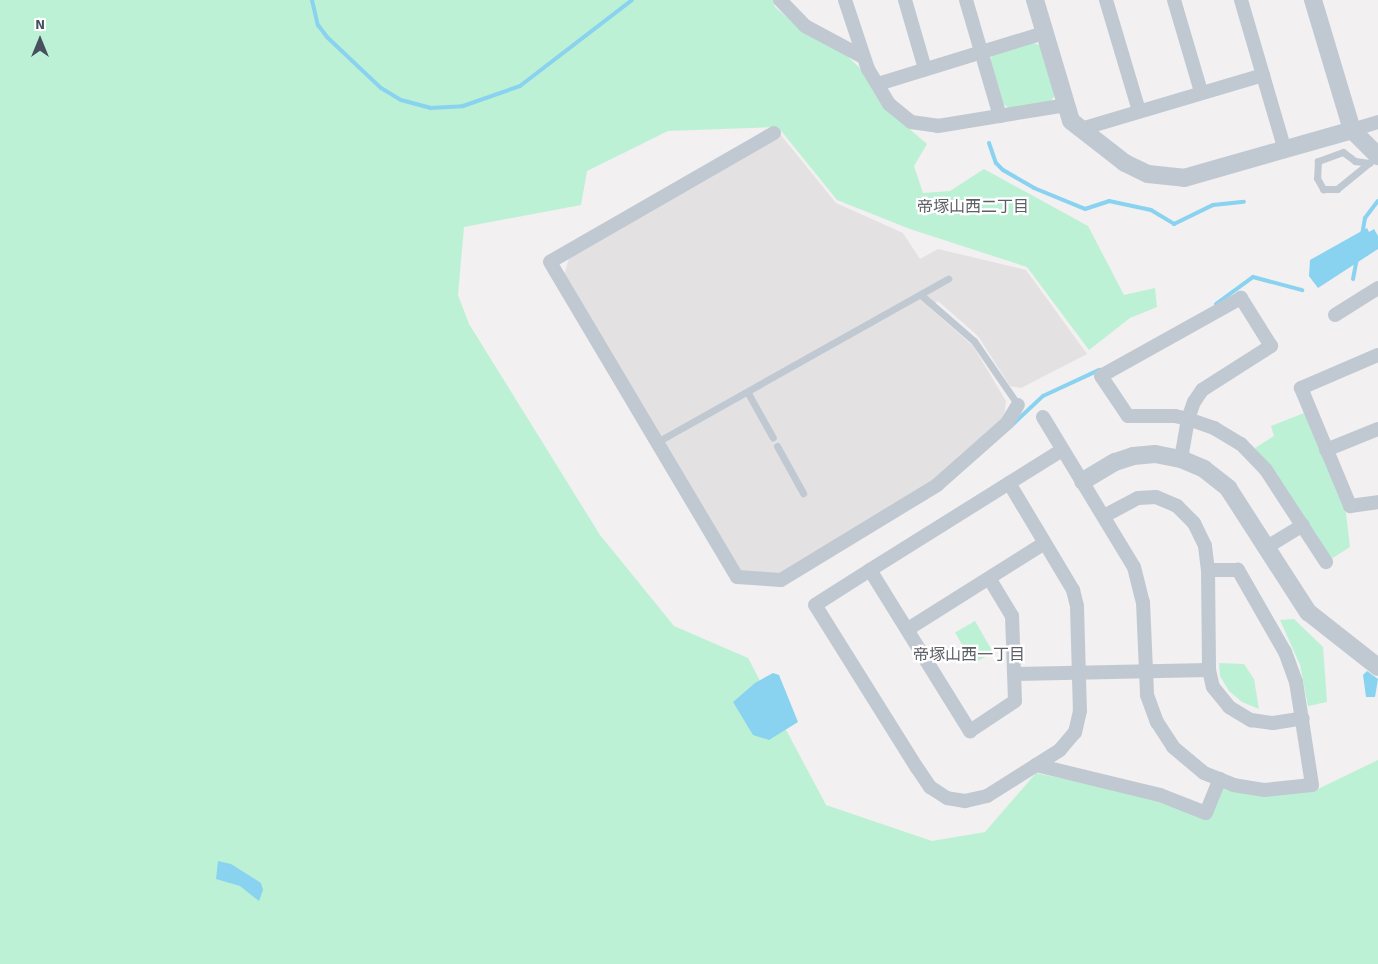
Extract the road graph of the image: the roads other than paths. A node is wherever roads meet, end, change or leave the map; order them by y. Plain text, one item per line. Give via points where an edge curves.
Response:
1 (780, 0) edge
2 (846, 0) edge
3 (905, 0) edge
4 (966, 0) edge
5 (1035, 0) edge
6 (1106, 0) edge
7 (1174, 0) edge
8 (1241, 0) edge
9 (1313, 0) edge
10 (1044, 32) junction
11 (981, 51) junction
12 (863, 57) junction
13 (926, 69) junction
14 (1263, 75) junction
15 (878, 84) junction
16 (1202, 92) junction
17 (1066, 105) junction
18 (1139, 111) junction
19 (1000, 116) junction
20 (1378, 122) edge
21 (1081, 129) junction
22 (1352, 130) junction
23 (774, 133) dead end
24 (1285, 150) junction
25 (1375, 158) edge
26 (948, 279) dead end
27 (1378, 288) edge
28 (921, 295) junction
29 (1334, 315) dead end
30 (1378, 355) edge
31 (748, 393) junction
32 (1018, 405) joint
33 (1043, 418) dead end
34 (1188, 420) junction
35 (1378, 429) edge
36 (773, 438) dead end
37 (657, 442) junction
38 (777, 446) dead end
39 (1062, 450) junction
40 (1326, 450) junction
41 (1180, 458) junction
42 (1082, 481) junction
43 (1009, 484) junction
44 (803, 493) dead end
45 (1378, 502) edge
46 (1104, 516) junction
47 (1303, 525) junction
48 (1043, 544) junction
49 (1267, 547) junction
50 (1326, 562) dead end
51 (870, 570) junction
52 (1208, 570) junction
53 (989, 578) junction
54 (908, 629) junction
55 (1378, 667) edge
56 (1208, 670) junction
57 (1079, 672) junction
58 (1145, 672) junction
59 (1014, 674) junction
60 (1303, 718) junction
61 (1036, 765) junction
62 (1220, 780) junction

1 - 12 street via 805,26
2 - 12 street
3 - 13 street
4 - 11 street
5 - 10 street
6 - 18 street
7 - 16 street
8 - 14 street
9 - 22 street
10 - 11 street
10 - 17 street
11 - 13 street
11 - 19 street
12 - 15 street
13 - 15 street
14 - 16 street
14 - 24 street
15 - 19 street via 901,116 924,126
16 - 18 street
17 - 19 street
17 - 21 street via 1071,121
18 - 21 street
20 - 22 street
21 - 24 street via 1125,163 1169,179 1200,174
22 - 24 street
22 - 25 street
23 - 37 street via 550,262
25 - 25 lane via 1337,189 1324,189 1317,178 1318,161 1343,152 1355,161
26 - 28 lane
27 - 29 street
28 - 31 lane
28 - 32 lane via 974,341
30 - 40 street via 1301,388
31 - 36 lane
31 - 37 lane
32 - 37 street via 1007,424 938,485 781,580 737,577
33 - 39 street
34 - 34 street via 1202,390 1271,346 1241,298 1102,376 1128,416 1175,416
34 - 41 street
34 - 47 street via 1214,428 1241,444 1266,470
35 - 40 street
38 - 44 lane
39 - 42 street
39 - 43 street
40 - 45 street via 1350,506
41 - 42 street via 1155,454 1133,456 1114,462
41 - 49 street via 1204,468 1228,488
42 - 46 street
43 - 48 street
43 - 51 street
46 - 52 street via 1138,498 1156,497 1177,506 1194,522 1205,546
46 - 58 street via 1134,567 1140,584
47 - 49 street
47 - 50 street
48 - 53 street
48 - 57 street via 1073,590 1078,606
49 - 55 street via 1308,612
51 - 54 street
51 - 61 street via 816,605 930,787 947,798 965,801 987,796
52 - 56 street
52 - 60 street via 1238,570 1285,652 1296,682
53 - 54 street
53 - 59 street via 1012,616
54 - 59 street via 970,731 1015,701
56 - 58 street
56 - 60 street via 1214,687 1229,707 1251,720 1273,724
57 - 58 street
57 - 59 street
57 - 61 street via 1080,711 1075,732 1060,750
58 - 62 street via 1147,695 1157,722 1173,747 1204,772
60 - 62 street via 1312,785 1264,790 1233,786
61 - 62 street via 1160,795 1206,813

